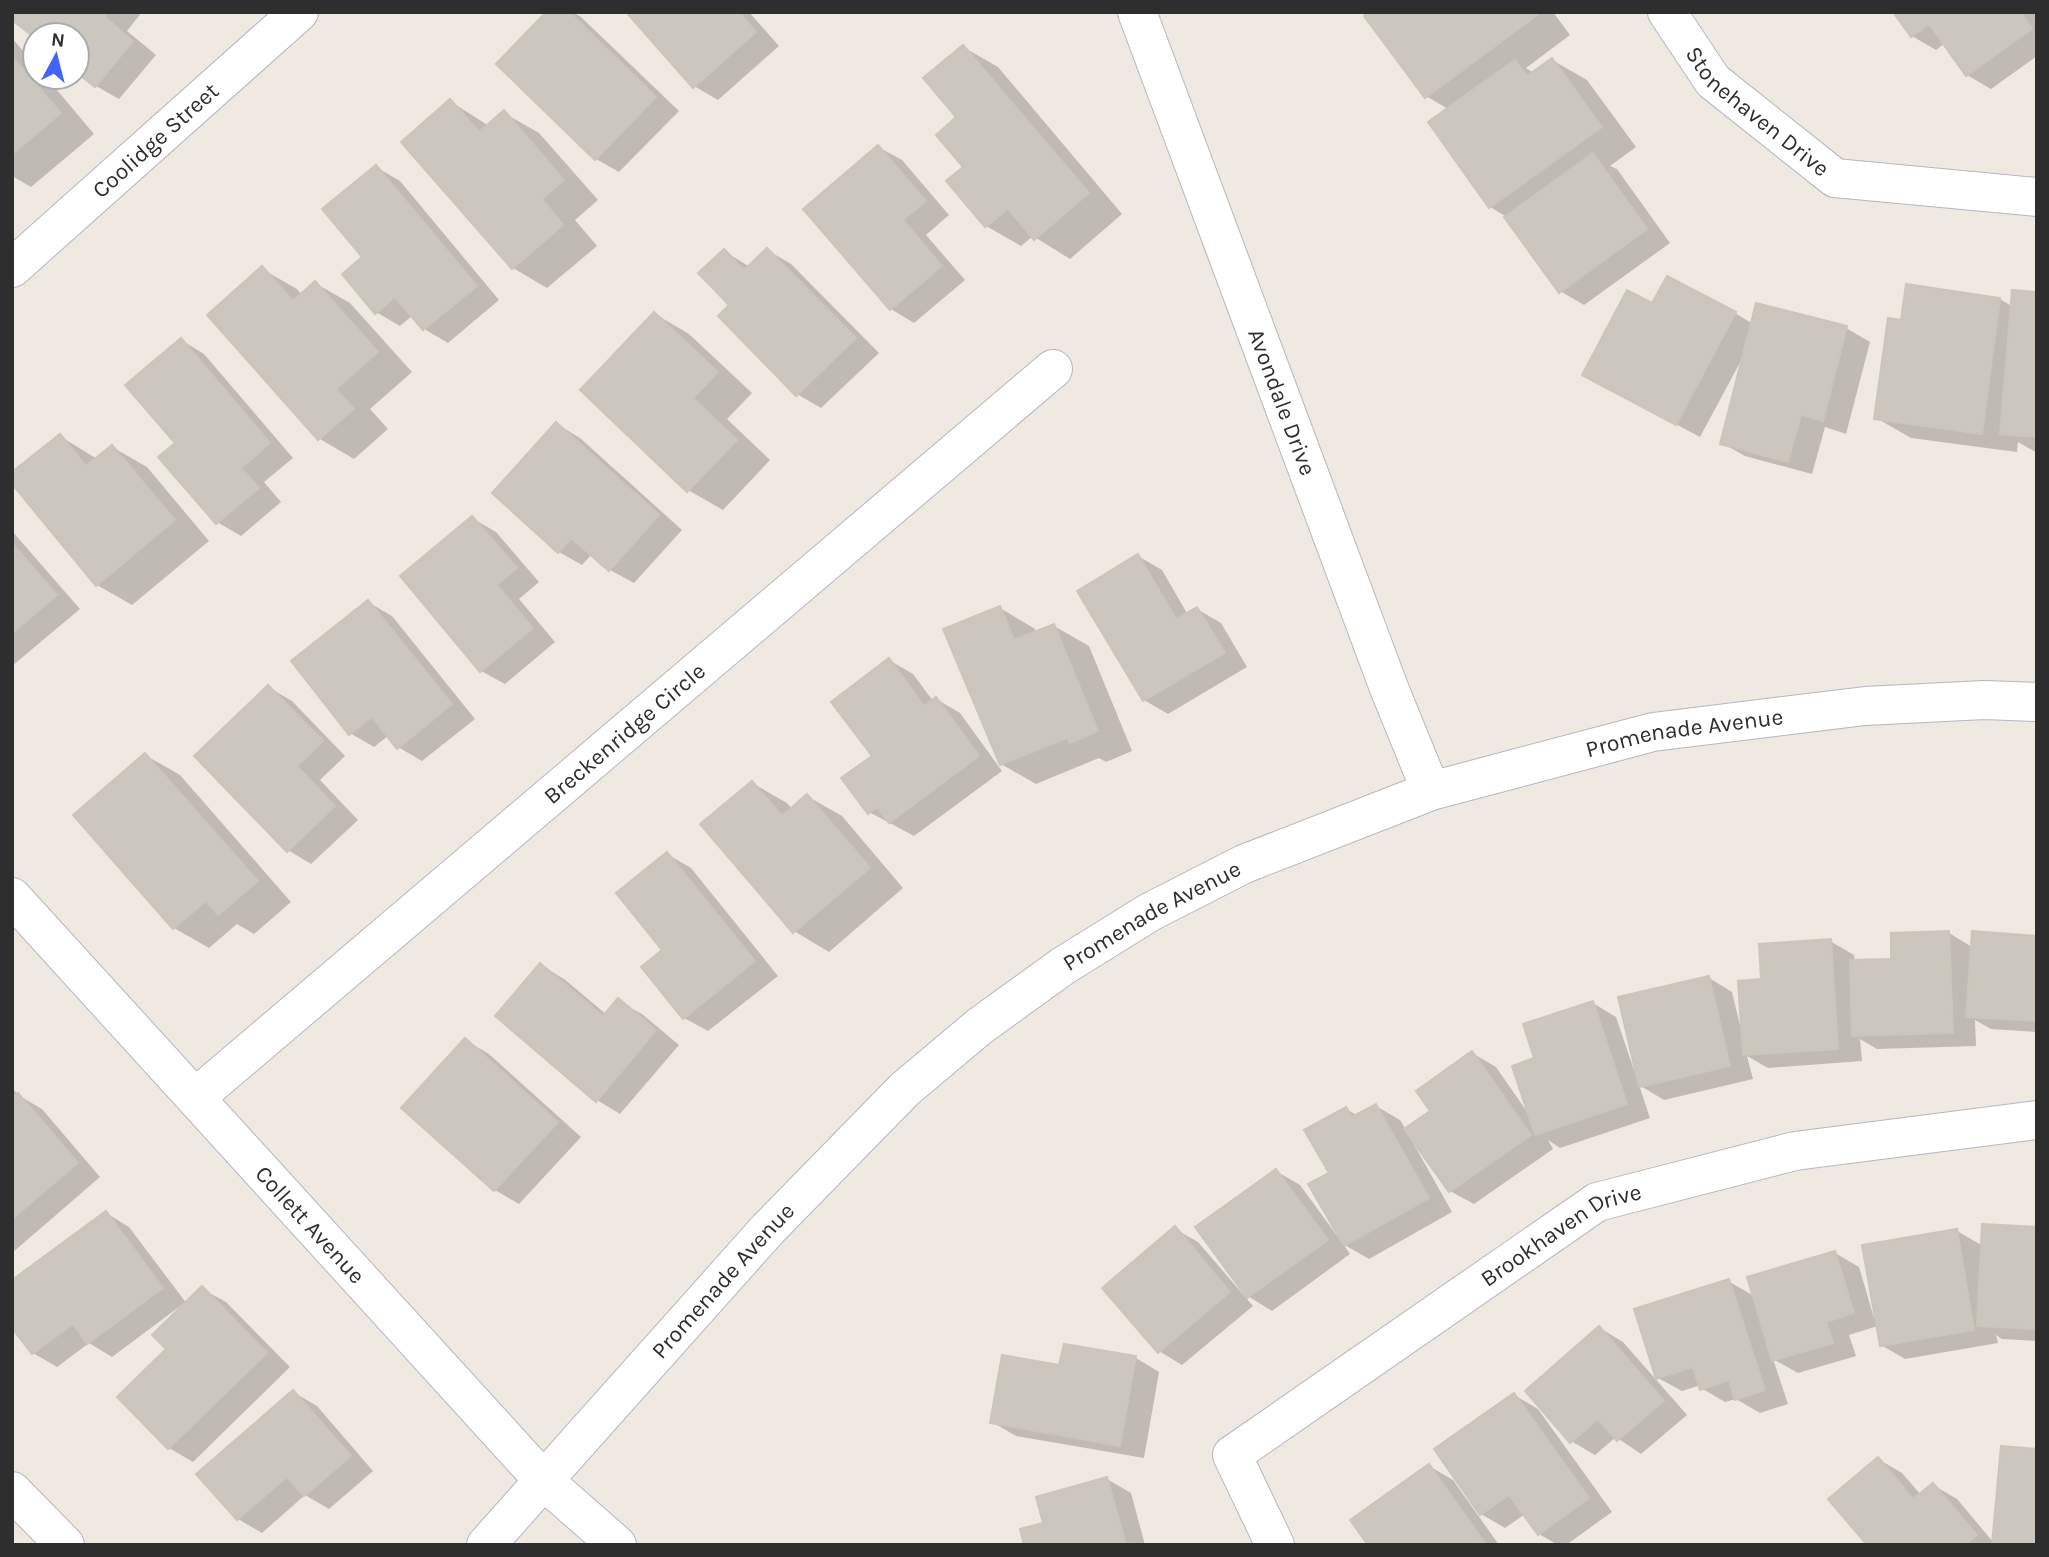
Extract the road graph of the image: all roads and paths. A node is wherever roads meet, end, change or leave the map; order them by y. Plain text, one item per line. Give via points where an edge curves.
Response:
1 (299, 12) edge
2 (1138, 12) edge
3 (1667, 12) edge
4 (2037, 197) edge
5 (12, 268) edge
6 (1053, 369) dead end
7 (2037, 702) edge
8 (1432, 791) junction
9 (12, 897) edge
10 (196, 1097) junction
11 (2037, 1120) edge
12 (543, 1480) junction
13 (12, 1490) edge
14 (65, 1545) edge
15 (486, 1545) edge
16 (617, 1545) edge
17 (1275, 1545) edge

1 - 5 street, Coolidge Street
2 - 8 street, Avondale Drive via 1384,675
3 - 4 street, Stonehaven Drive via 1713,81 1835,178
6 - 10 street, Breckenridge Circle
7 - 8 street, Promenade Avenue via 1866,706 1653,732
8 - 12 street, Promenade Avenue via 1244,864 1150,912 1063,966 980,1026 905,1089 768,1229
9 - 10 street, Collett Avenue
10 - 12 street, Collett Avenue
11 - 17 street, Brookhaven Drive via 1795,1151 1597,1202 1233,1455
12 - 15 street, Promenade Avenue
12 - 16 street, Collett Avenue
13 - 14 street

